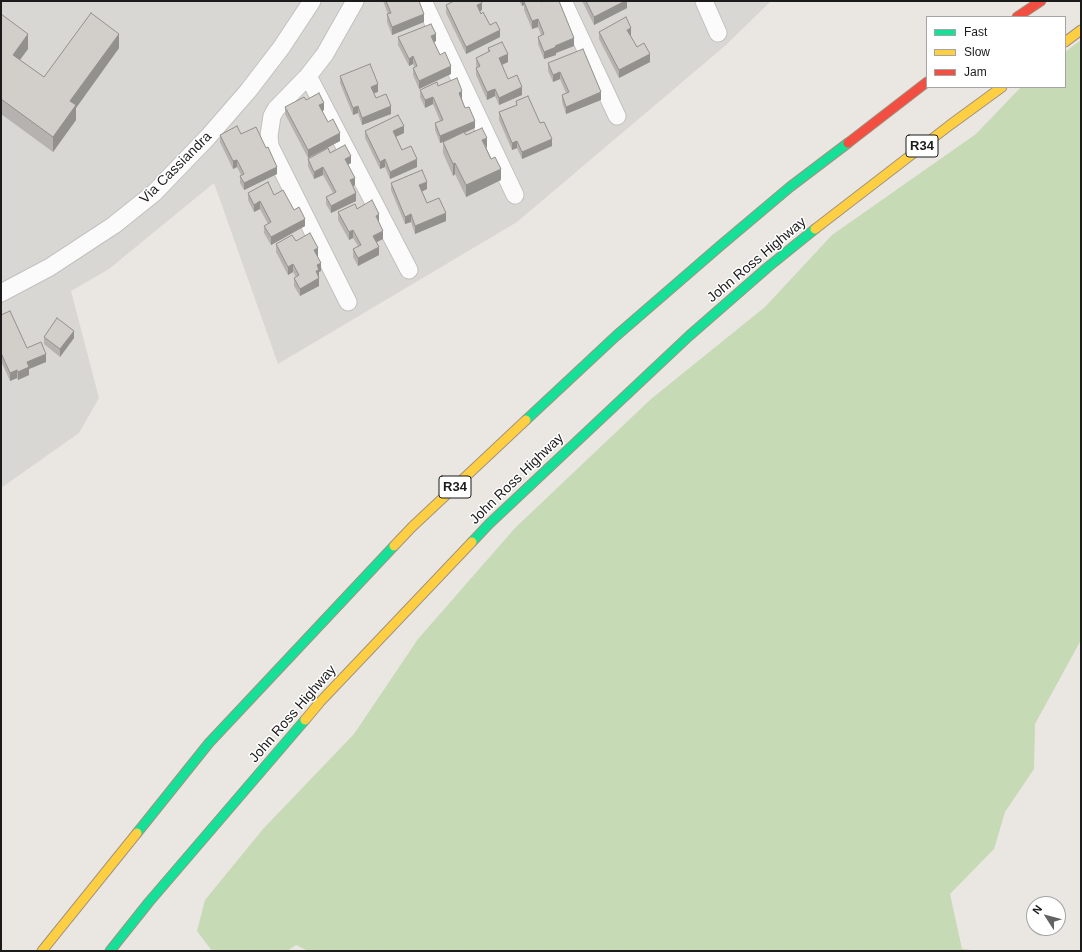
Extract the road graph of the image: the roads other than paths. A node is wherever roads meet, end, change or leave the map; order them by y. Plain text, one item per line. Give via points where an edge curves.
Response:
1 (312, 1) edge
2 (355, 1) edge
3 (423, 1) edge
4 (564, 1) edge
5 (704, 1) edge
6 (1041, 1) edge
7 (1018, 16) edge
8 (1081, 30) edge
9 (718, 33) dead end
10 (1066, 41) edge
11 (308, 76) junction
12 (926, 83) edge
13 (1001, 88) edge
14 (617, 116) dead end
15 (515, 195) dead end
16 (409, 270) dead end
17 (1, 293) edge
18 (348, 302) dead end
19 (42, 951) edge
20 (110, 951) edge

1 - 17 street, Via Cassiandra via 248,91 154,193 114,225 50,267
2 - 11 street via 325,54
3 - 15 street
4 - 14 street
5 - 9 street
6 - 7 main road
8 - 10 main road
11 - 16 street
11 - 18 street via 272,116 270,146
12 - 19 main road, R34 via 790,187 720,246 616,336 412,527 209,743
13 - 20 main road, John Ross Highway / R34 via 849,202 768,267 689,336 489,524 320,702

